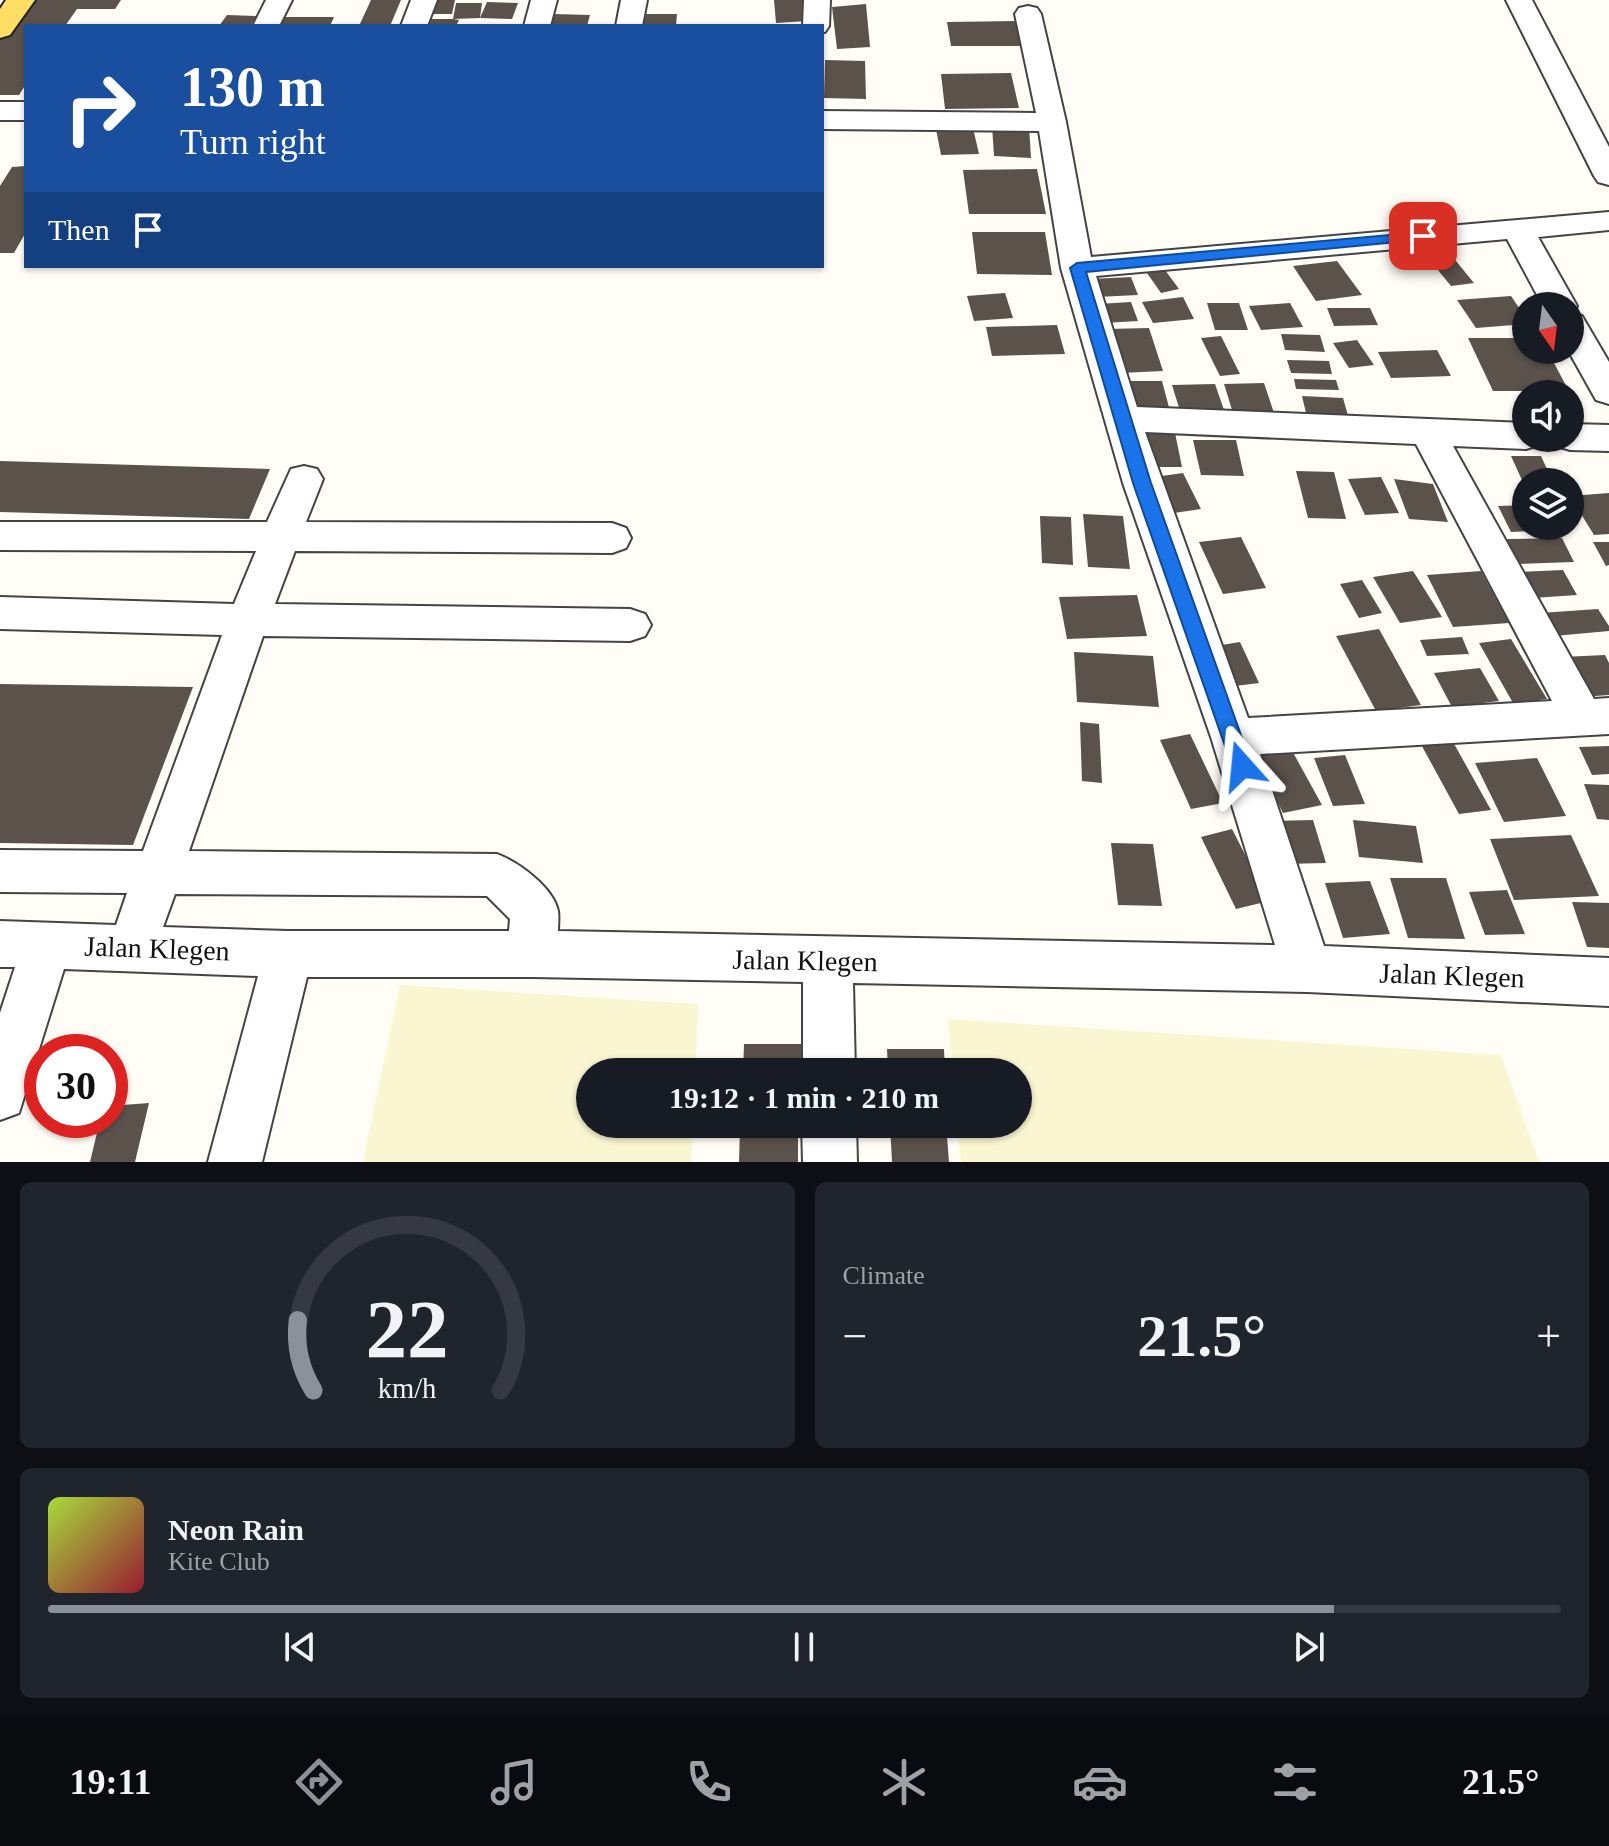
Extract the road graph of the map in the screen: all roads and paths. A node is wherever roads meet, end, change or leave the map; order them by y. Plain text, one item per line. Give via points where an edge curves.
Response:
1 (21, 0) edge
2 (279, 0) edge
3 (424, 0) edge
4 (544, 0) edge
5 (634, 0) edge
6 (817, 0) edge
7 (1519, 0) edge
8 (1028, 14) dead end
9 (267, 24) edge
10 (415, 24) edge
11 (538, 24) edge
12 (629, 24) edge
13 (816, 24) edge
14 (0, 29) edge
15 (0, 111) edge
16 (24, 111) edge
17 (824, 120) edge
18 (1052, 122) junction
19 (1609, 176) edge
20 (1609, 221) edge
21 (1517, 228) junction
22 (1077, 268) junction
23 (1552, 292) edge
24 (1584, 324) edge
25 (1609, 329) edge
26 (1584, 348) edge
27 (1609, 392) edge
28 (1123, 419) junction
29 (1428, 433) junction
30 (1512, 436) edge
31 (1584, 437) edge
32 (1609, 438) edge
33 (304, 479) dead end
34 (0, 536) edge
35 (282, 536) junction
36 (612, 538) dead end
37 (0, 613) edge
38 (248, 620) junction
39 (630, 625) dead end
40 (1596, 718) edge
41 (1233, 737) junction
42 (0, 871) edge
43 (159, 872) junction
44 (24, 944) edge
45 (132, 947) junction
46 (288, 954) junction
47 (533, 954) junction
48 (828, 960) junction
49 (1307, 969) junction
50 (1609, 982) edge
51 (829, 1058) edge
52 (0, 1094) edge
53 (829, 1138) edge
54 (235, 1162) edge
55 (830, 1162) edge

1 - 14 main road
2 - 9 street
3 - 10 street
4 - 11 street
5 - 12 street
6 - 13 street
7 - 19 street
8 - 18 street
15 - 16 street
17 - 18 street
18 - 22 street
20 - 21 street
21 - 22 street
21 - 23 street
22 - 28 street
24 - 25 street
26 - 27 street
28 - 29 street
28 - 41 street
29 - 30 street
29 - 40 street
31 - 32 street
33 - 35 street
34 - 35 street
35 - 36 street
35 - 38 street
37 - 38 street
38 - 39 street
38 - 43 street
40 - 41 street
41 - 49 street
42 - 43 street
43 - 45 street
43 - 47 street via 497,875 534,911
44 - 45 street, Jalan Klegen
44 - 52 street
45 - 46 street, Jalan Klegen
46 - 47 street, Jalan Klegen
46 - 54 street
47 - 48 street, Jalan Klegen
48 - 49 street, Jalan Klegen
48 - 51 street
49 - 50 street, Jalan Klegen
53 - 55 street

